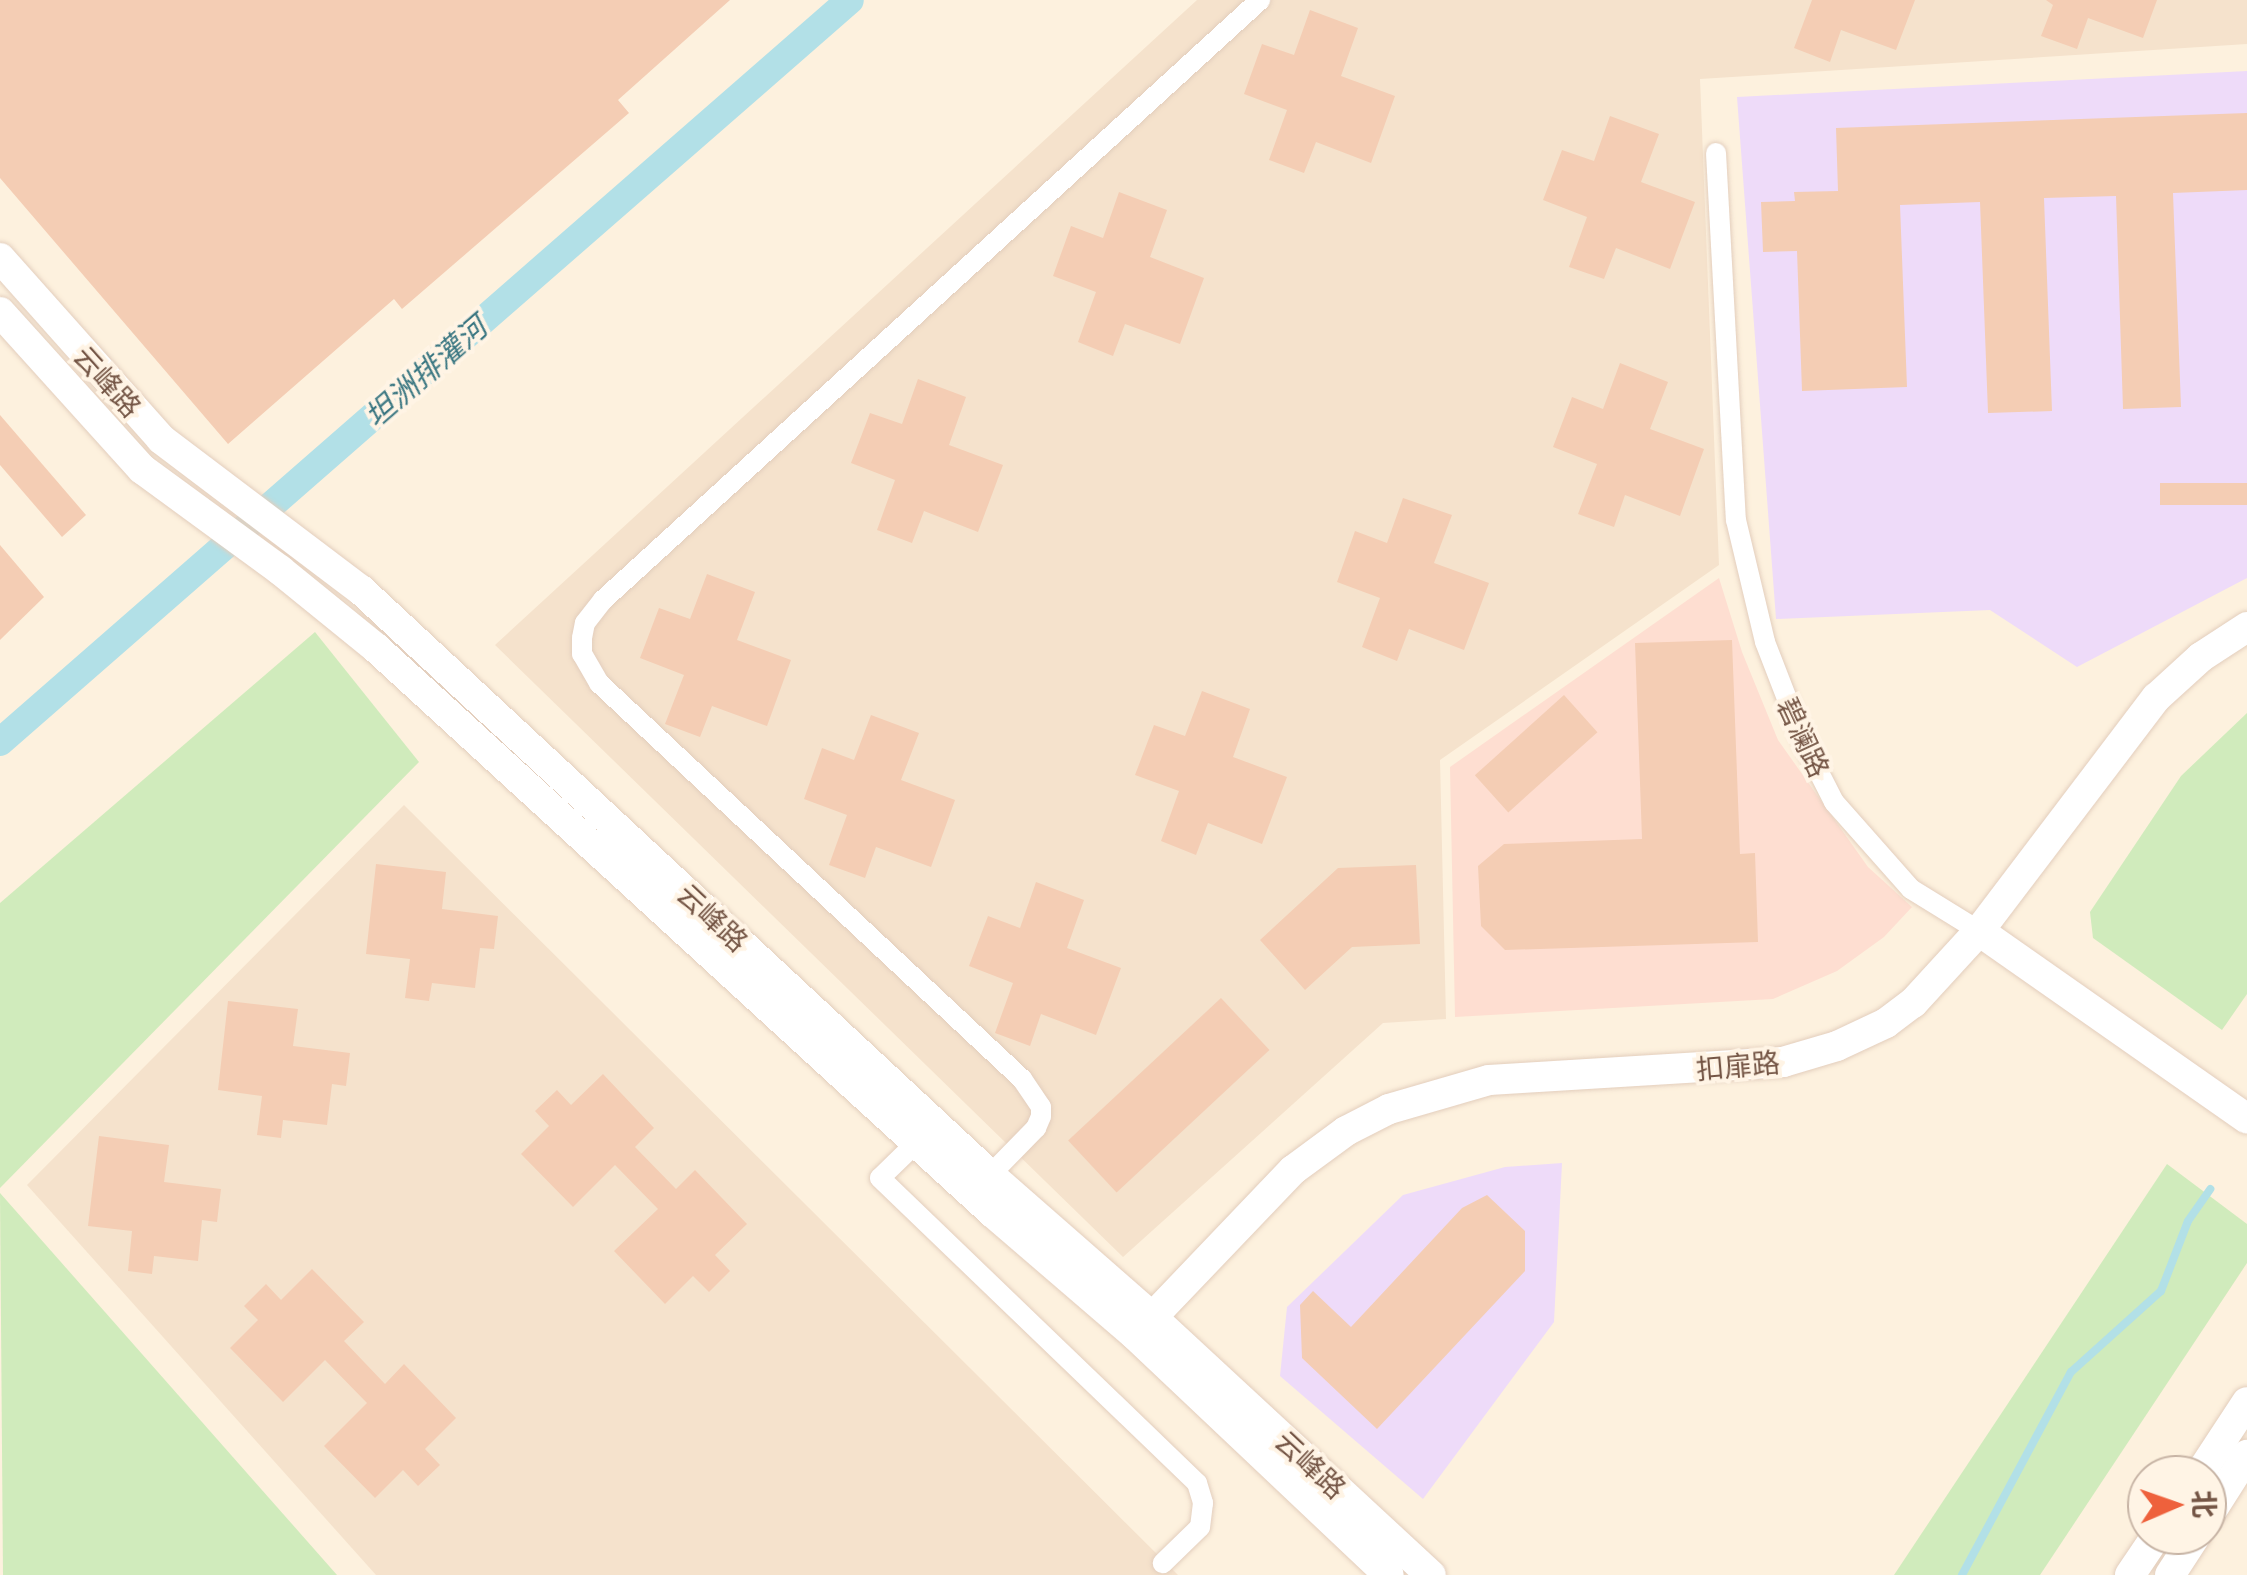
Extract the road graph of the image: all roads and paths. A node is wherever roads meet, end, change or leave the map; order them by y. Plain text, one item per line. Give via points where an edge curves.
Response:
1 (1260, 0) edge
2 (1716, 153) dead end
3 (0, 258) edge
4 (0, 312) edge
5 (2247, 627) edge
6 (1979, 931) junction
7 (2247, 1119) edge
8 (916, 1142) junction
9 (990, 1175) junction
10 (1144, 1326) junction
11 (2247, 1402) edge
12 (2212, 1455) edge
13 (2247, 1455) edge
14 (2227, 1486) edge
15 (1163, 1564) dead end
16 (1388, 1575) edge
17 (1430, 1575) edge

1 - 9 street via 603,600 585,624 582,654 600,684 1022,1079 1041,1116
2 - 6 street, 碧澜路 via 1734,500 1764,642 1834,802 1911,889
3 - 9 street, 云峰路 via 161,439 362,590
4 - 8 street, 云峰路 via 142,469 344,622
5 - 6 street, 扣扉路 via 2156,698
6 - 7 street, 碧澜路
6 - 10 street, 扣扉路 via 1913,1004 1873,1030 1810,1056 1731,1068 1489,1080 1389,1109 1293,1170
8 - 10 street, 云峰路
8 - 15 street via 880,1178 1188,1470 1202,1503 1200,1527
9 - 10 street, 云峰路
10 - 16 street, 云峰路
10 - 17 street, 云峰路
11 - 12 street
13 - 14 street

